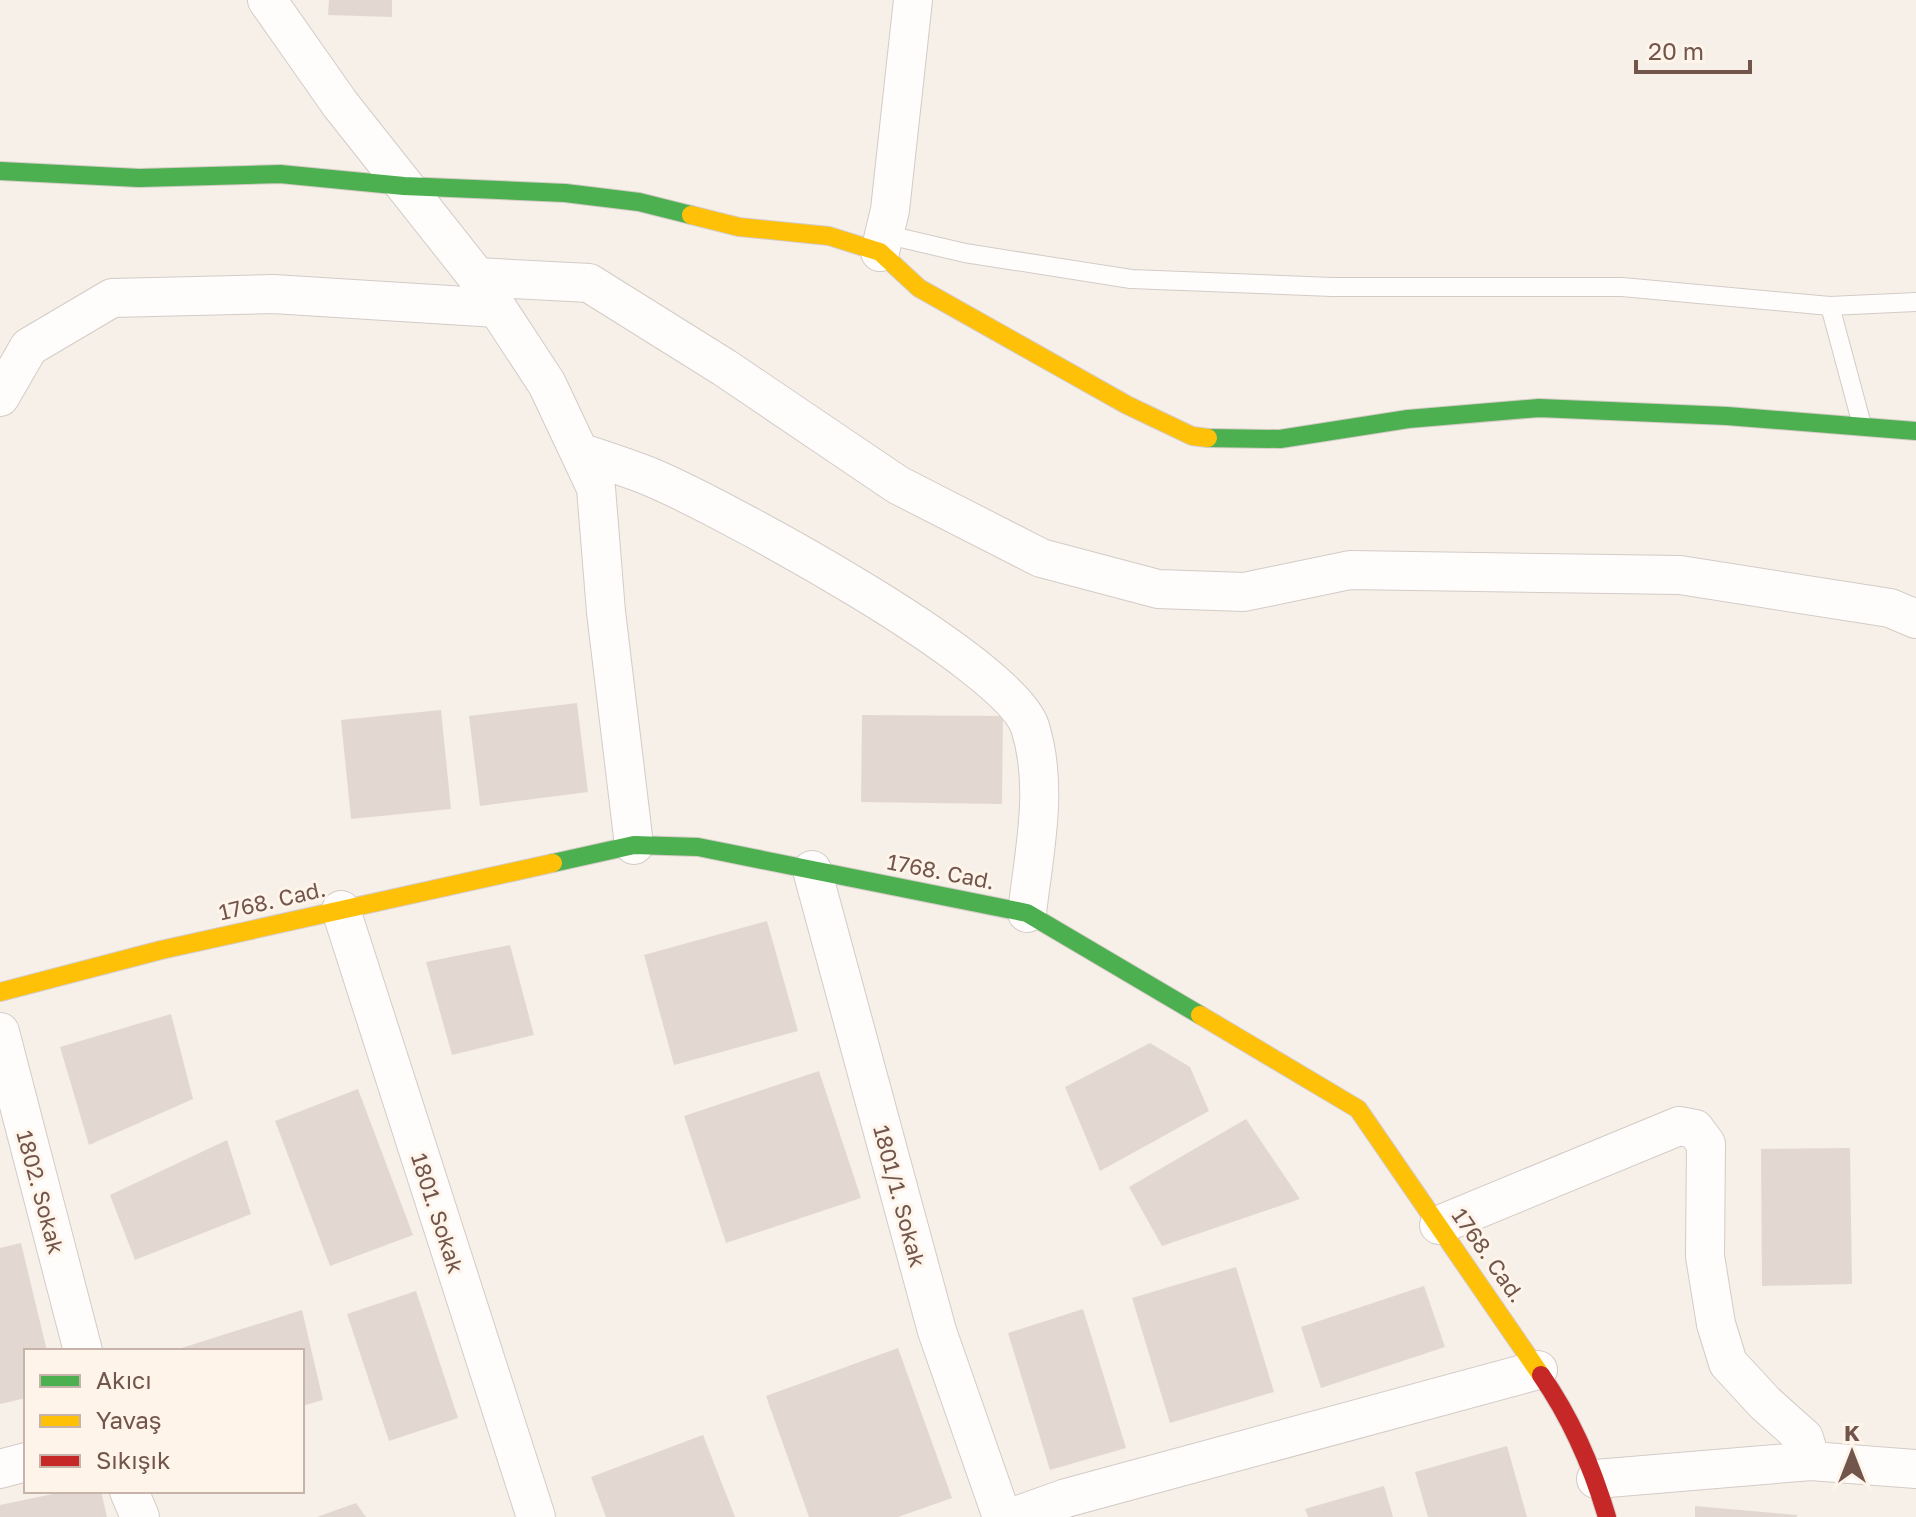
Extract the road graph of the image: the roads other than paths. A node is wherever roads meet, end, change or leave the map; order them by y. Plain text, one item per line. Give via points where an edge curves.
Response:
1 (267, 0) edge
2 (913, 0) edge
3 (0, 171) edge
4 (404, 186) junction
5 (882, 243) junction
6 (487, 293) junction
7 (1916, 302) edge
8 (1830, 306) junction
9 (0, 397) edge
10 (1862, 425) junction
11 (1916, 431) edge
12 (579, 452) junction
13 (1916, 619) edge
14 (634, 845) junction
15 (812, 870) junction
16 (341, 910) junction
17 (1027, 913) junction
18 (0, 992) edge
19 (0, 1032) edge
20 (1439, 1225) junction
21 (82, 1349) edge
22 (1538, 1370) junction
23 (1811, 1461) junction
24 (24, 1463) edge
25 (0, 1469) edge
26 (1916, 1469) edge
27 (1596, 1479) junction
28 (130, 1493) edge
29 (140, 1517) edge
30 (536, 1517) edge
31 (1002, 1517) edge
32 (1013, 1517) edge
33 (1607, 1517) edge

1 - 4 street
2 - 5 street
3 - 4 street via 139,178 280,174
4 - 5 street via 565,193 639,202 739,227
4 - 6 street
5 - 8 lane via 1131,279 1332,287 1622,287
5 - 10 street via 919,288 1192,436 1280,439 1408,419 1539,408
6 - 9 street via 112,298 29,347
6 - 12 street via 547,384
6 - 13 street via 589,283 898,485 1041,558 1158,589 1244,592 1350,570 1680,575 1890,608
7 - 8 lane
8 - 10 lane
10 - 11 street
12 - 14 street via 596,488
12 - 17 street via 653,478 761,534 896,611 990,677 1029,724 1039,782
14 - 15 street, 1768. Cad. via 698,847
14 - 16 street, 1768. Cad.
15 - 17 street, 1768. Cad.
15 - 31 street, 1801/1. Sokak via 937,1331
16 - 18 street, 1768. Cad.
16 - 30 street, 1801. Sokak
17 - 20 street, 1768. Cad. via 1358,1109
19 - 21 street, 1802. Sokak
20 - 22 street, 1768. Cad.
20 - 23 street via 1679,1126 1695,1129 1706,1144 1705,1256 1728,1363 1804,1438
22 - 27 street, 1768. Cad. via 1561,1403
22 - 32 street via 1066,1498
23 - 26 street
23 - 27 street
24 - 25 street
27 - 33 street, 1768. Cad.
28 - 29 street

